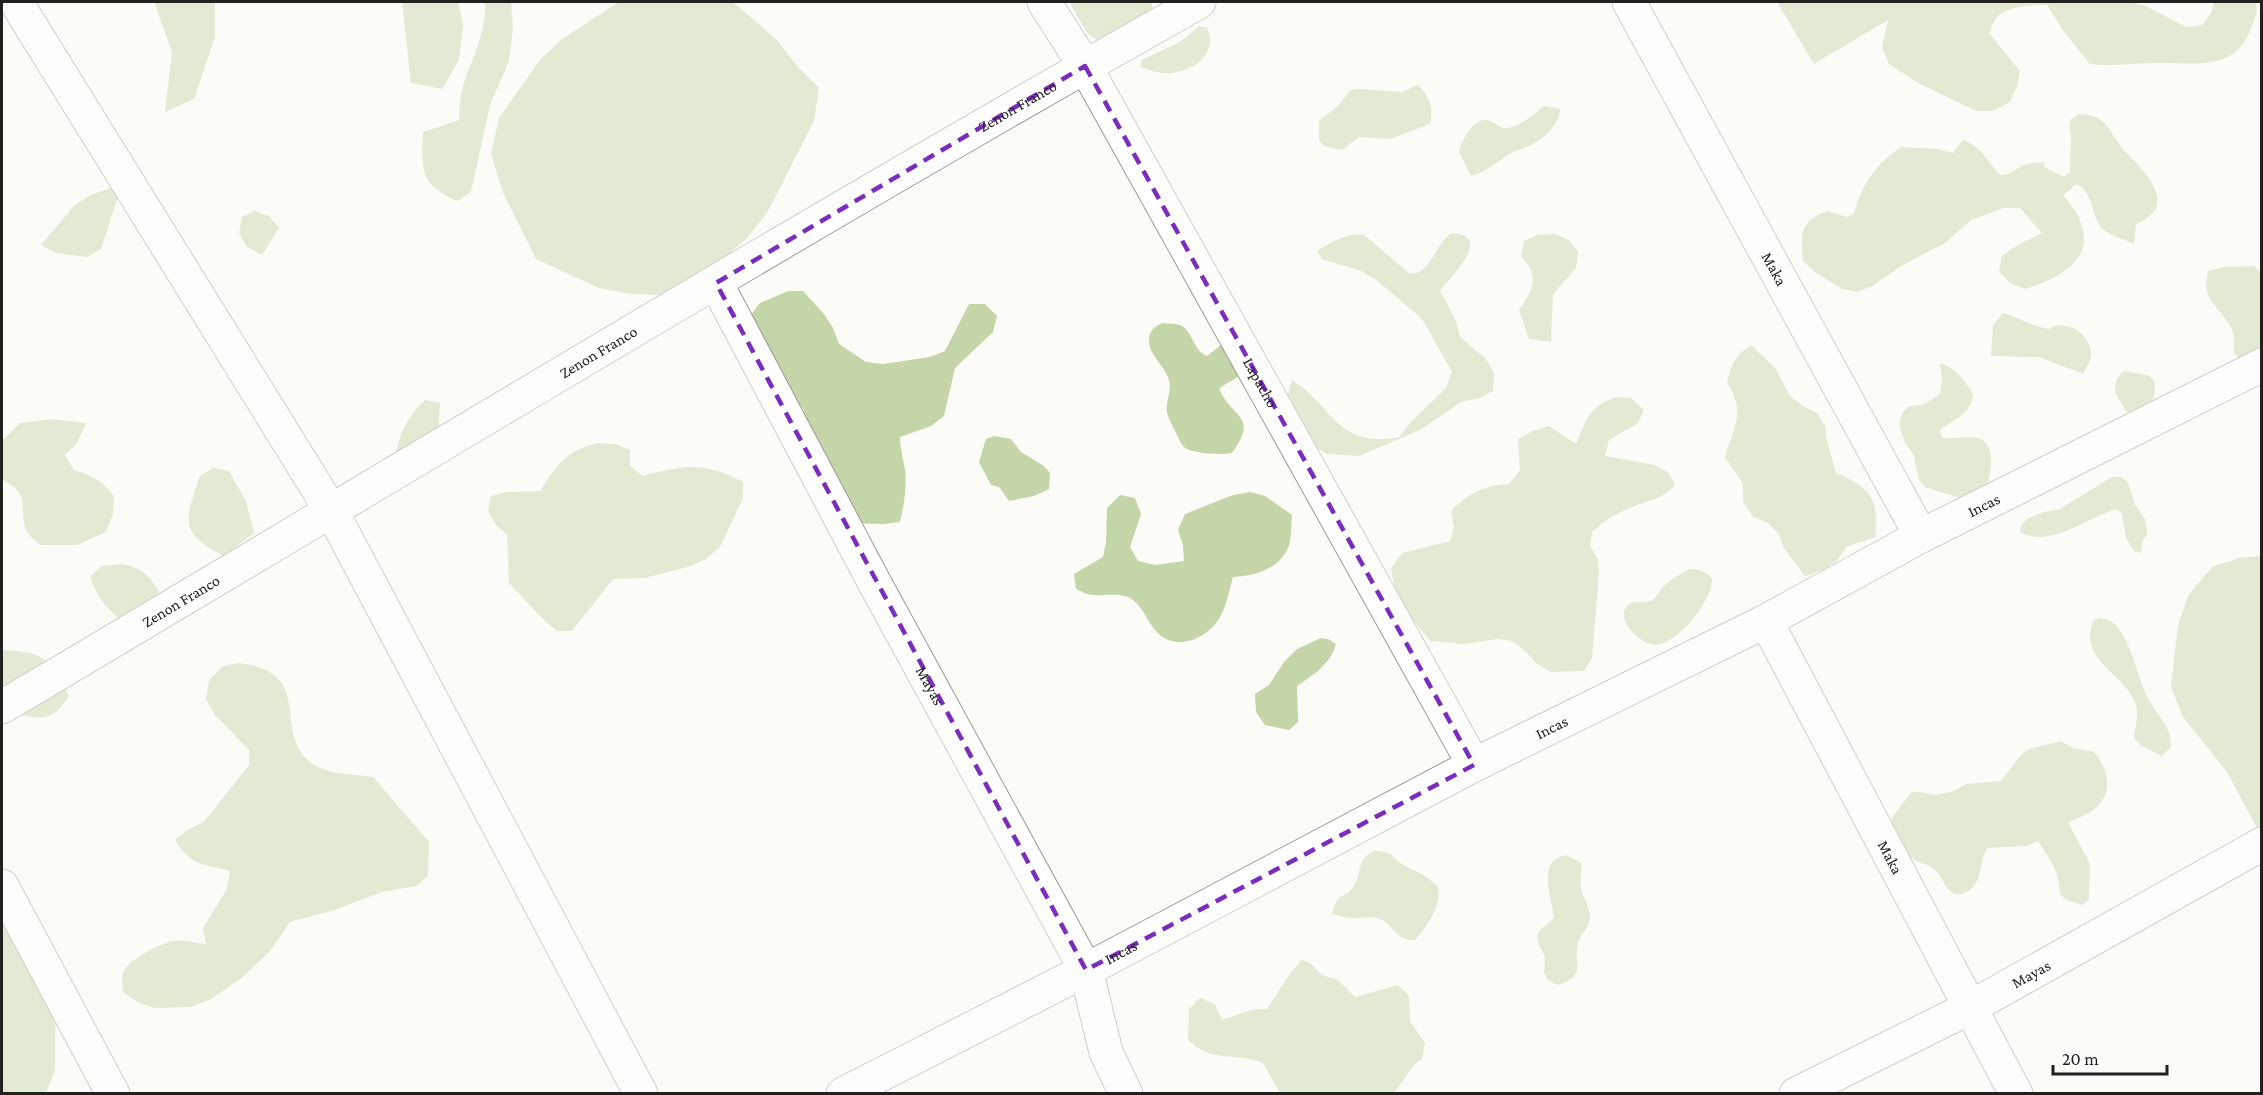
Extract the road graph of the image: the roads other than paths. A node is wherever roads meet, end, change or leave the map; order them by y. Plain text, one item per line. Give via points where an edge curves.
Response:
1 (16, 2) edge
2 (1044, 2) edge
3 (1199, 2) edge
4 (1629, 2) edge
5 (1085, 66) junction
6 (716, 283) junction
7 (2262, 364) edge
8 (332, 512) junction
9 (1921, 536) junction
10 (1766, 621) junction
11 (2, 707) edge
12 (1474, 765) junction
13 (2262, 844) edge
14 (2, 885) edge
15 (1086, 970) junction
16 (1971, 1006) junction
17 (113, 1094) edge
18 (641, 1094) edge
19 (843, 1094) edge
20 (1126, 1094) edge
21 (1796, 1094) edge
22 (2016, 1094) edge

1 - 8 street
2 - 5 street, Lapacho
3 - 5 street, Zenon Franco
4 - 9 street, Maka
5 - 6 street, Zenon Franco
5 - 12 street, Lapacho
6 - 8 street, Zenon Franco
6 - 15 street, Mayas
7 - 9 street, Incas
8 - 11 street, Zenon Franco
8 - 18 street
9 - 10 street, Incas
10 - 12 street, Incas
10 - 16 street, Maka
12 - 15 street, Incas
13 - 16 street, Mayas
14 - 17 street
15 - 19 street, Incas
15 - 20 street, Mayas via 1106,1052
16 - 21 street, Mayas
16 - 22 street, Maka

